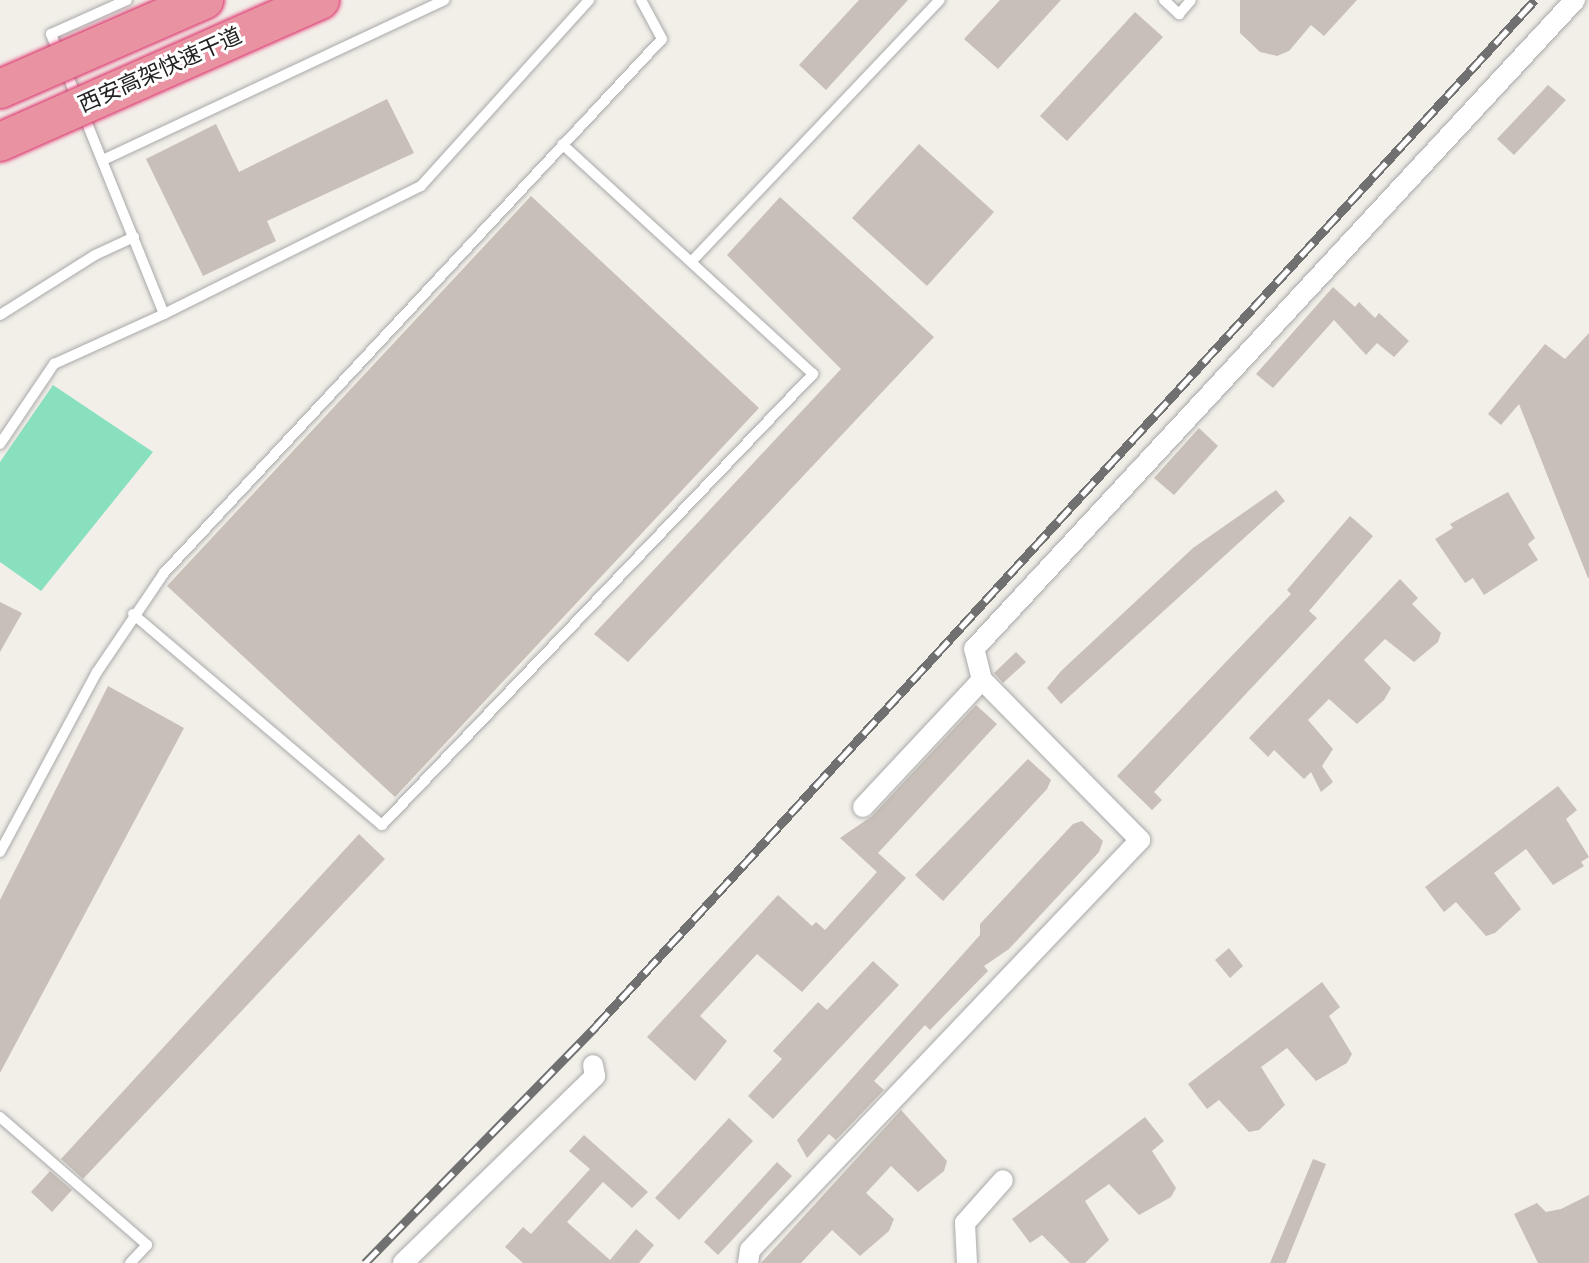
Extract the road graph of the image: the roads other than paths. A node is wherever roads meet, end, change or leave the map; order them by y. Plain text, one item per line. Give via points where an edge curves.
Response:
1 (127, 0) edge
2 (204, 0) edge
3 (320, 0) edge
4 (444, 0) edge
5 (589, 0) edge
6 (641, 0) edge
7 (940, 0) edge
8 (1164, 0) edge
9 (1191, 0) edge
10 (1575, 0) edge
11 (0, 89) edge
12 (0, 142) edge
13 (562, 144) junction
14 (103, 160) junction
15 (134, 237) junction
16 (692, 261) junction
17 (164, 314) junction
18 (0, 315) edge
19 (0, 444) edge
20 (133, 614) junction
21 (982, 680) junction
22 (863, 807) dead end
23 (0, 852) edge
24 (593, 1065) dead end
25 (0, 1117) edge
26 (1003, 1180) dead end
27 (130, 1263) edge
28 (403, 1263) edge
29 (748, 1263) edge
30 (967, 1263) edge

1 - 14 lane via 51,34
2 - 11 highway, bridge
3 - 12 highway, 西安高架快速干道, bridge
4 - 14 lane
5 - 17 lane via 421,186
6 - 13 lane via 662,39
7 - 16 lane
8 - 9 lane via 1179,14
10 - 21 street via 974,649
13 - 16 lane
13 - 20 lane via 164,573
14 - 15 lane
15 - 17 lane
15 - 18 lane via 95,255
16 - 20 lane via 813,374 382,825
17 - 19 lane via 54,364
20 - 23 lane
21 - 22 street
21 - 29 street via 1140,840 750,1250
24 - 28 street via 595,1076
25 - 27 lane via 147,1245
26 - 30 street via 965,1223

